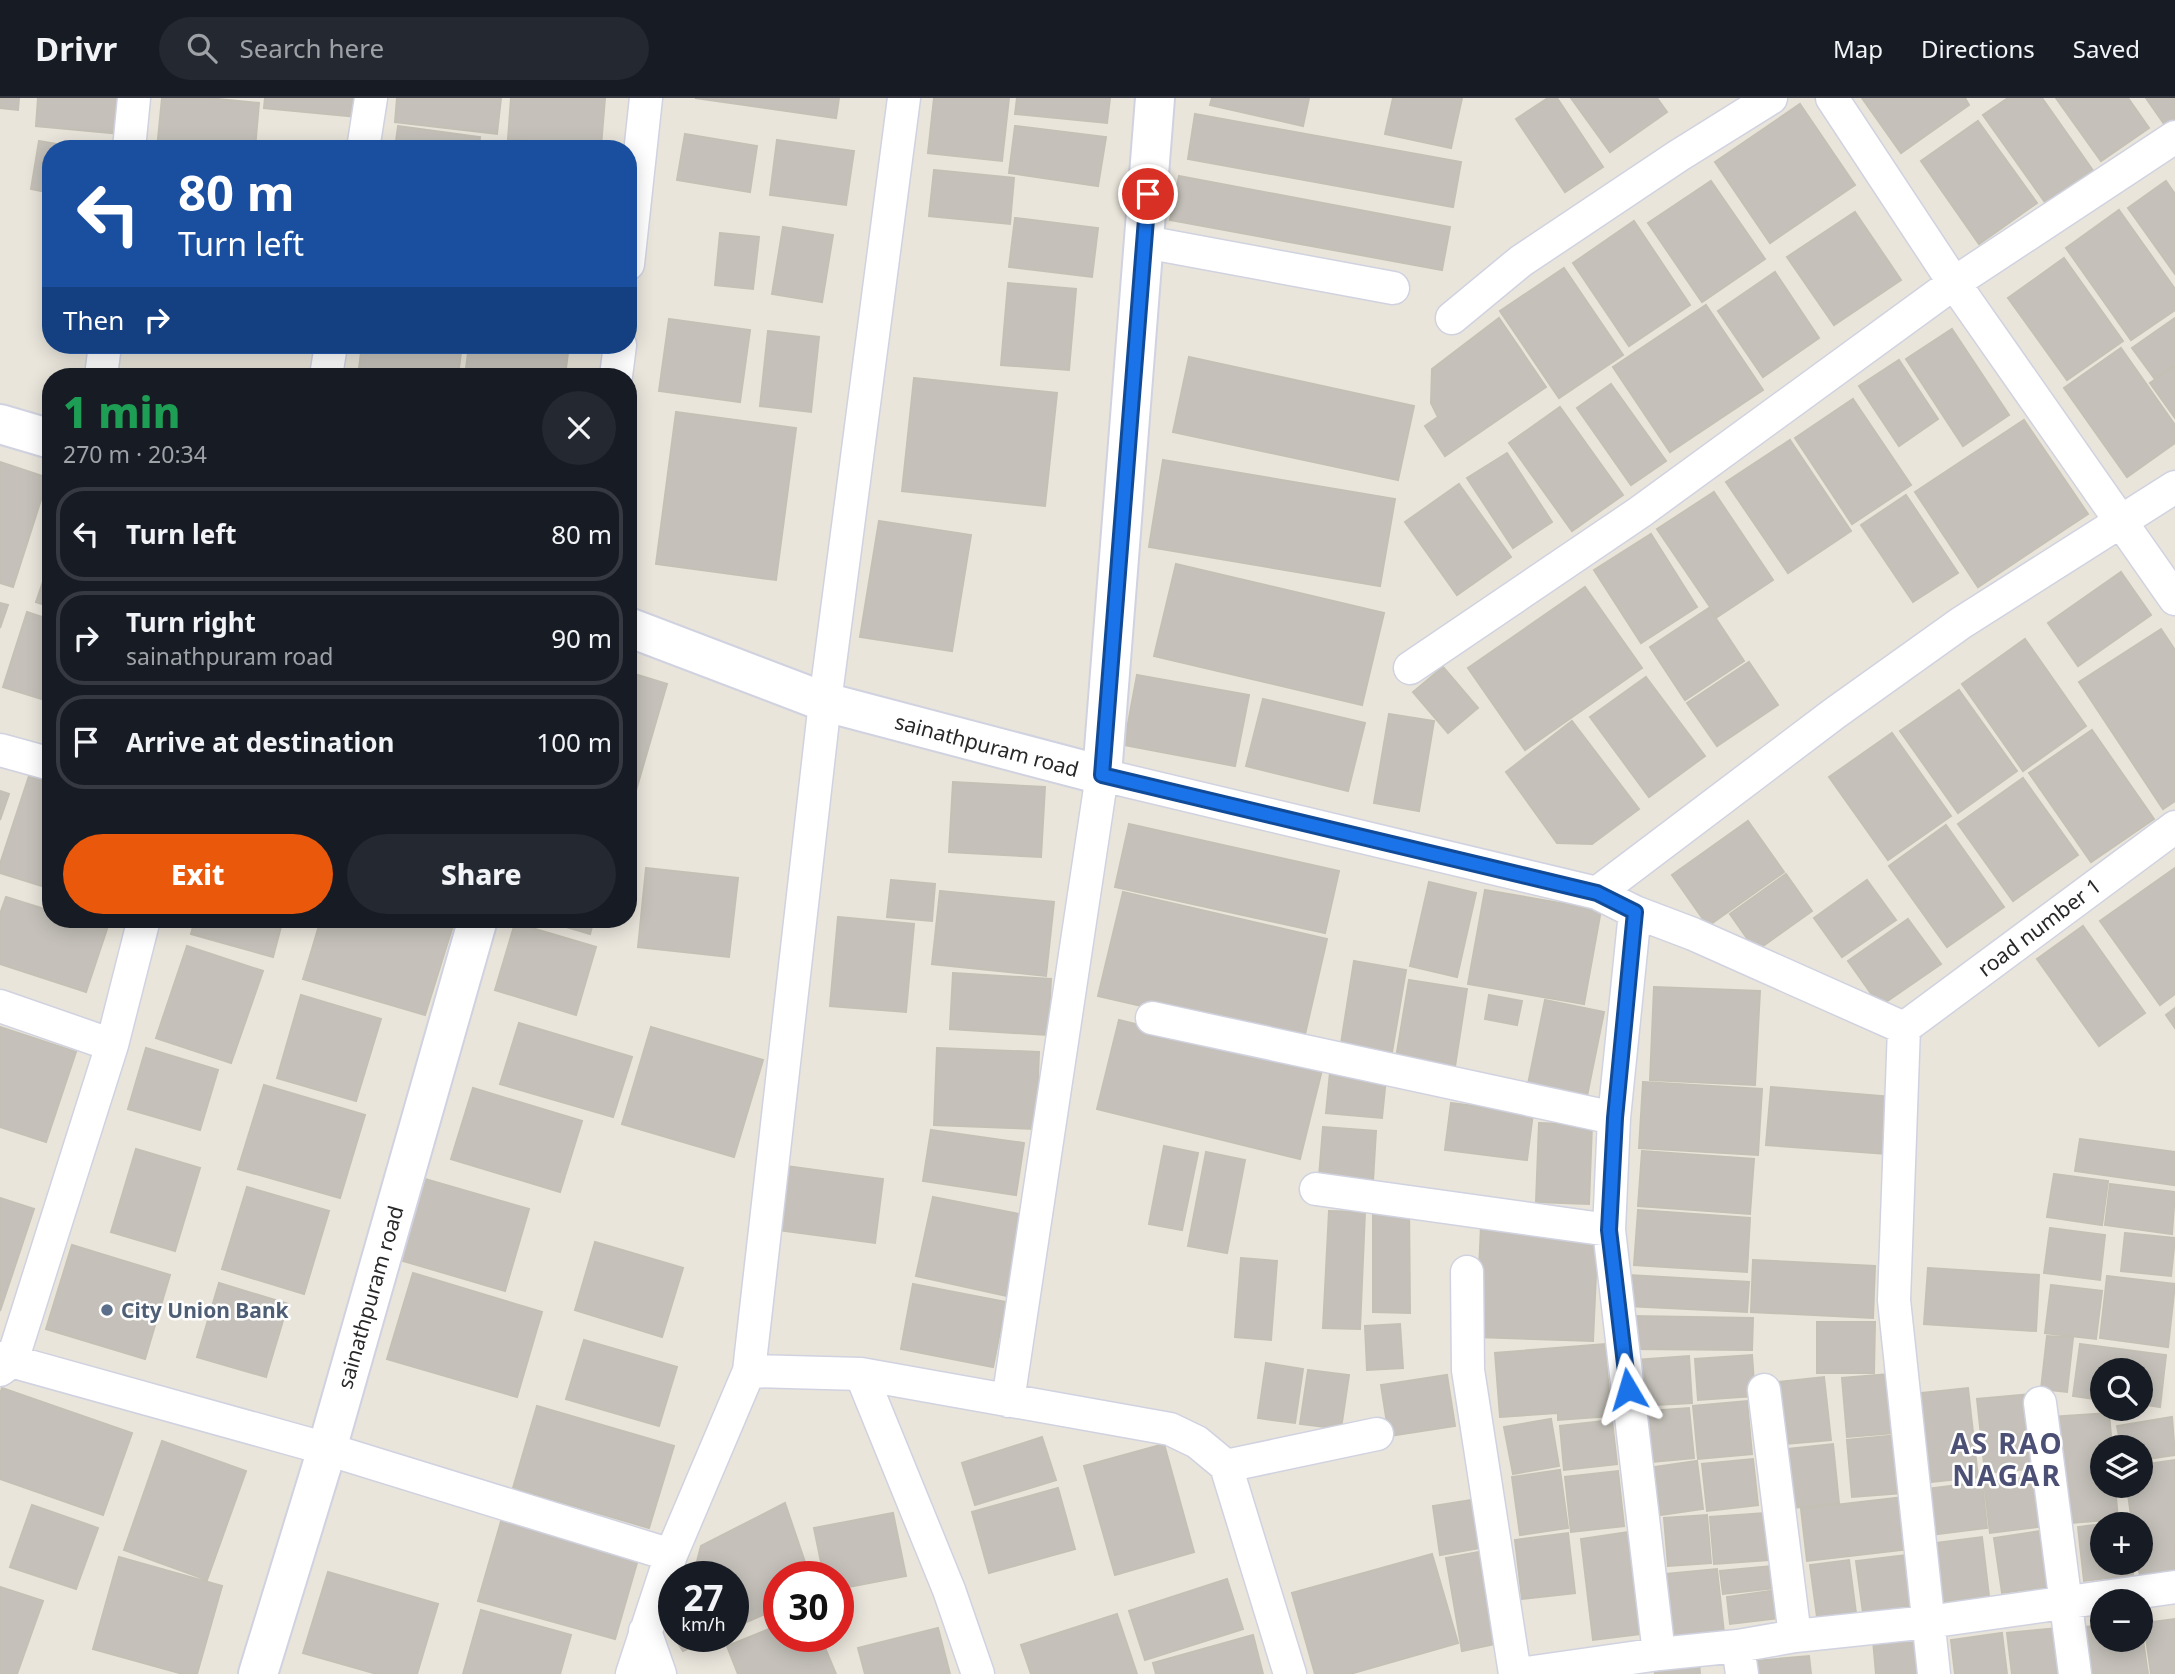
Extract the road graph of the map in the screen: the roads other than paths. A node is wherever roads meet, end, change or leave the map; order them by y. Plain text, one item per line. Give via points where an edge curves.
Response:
1 (134, 98) edge
2 (371, 98) edge
3 (646, 98) edge
4 (904, 98) edge
5 (1155, 98) edge
6 (1771, 98) edge
7 (1832, 98) edge
8 (2175, 137) edge
9 (130, 140) edge
10 (364, 140) edge
11 (637, 181) edge
12 (1145, 242) junction
13 (1955, 283) junction
14 (1393, 288) dead end
15 (1452, 318) dead end
16 (0, 424) edge
17 (42, 436) edge
18 (2175, 487) edge
19 (2122, 523) junction
20 (2175, 599) edge
21 (637, 630) edge
22 (1410, 668) dead end
23 (825, 702) junction
24 (0, 750) edge
25 (42, 762) edge
26 (1102, 775) junction
27 (2175, 827) edge
28 (1597, 893) junction
29 (1635, 912) junction
30 (142, 928) edge
31 (475, 928) edge
32 (0, 1006) edge
33 (1152, 1018) dead end
34 (1904, 1028) junction
35 (112, 1045) junction
36 (1615, 1118) junction
37 (1316, 1189) dead end
38 (1609, 1230) junction
39 (1467, 1272) dead end
40 (4, 1363) edge
41 (749, 1371) junction
42 (861, 1374) junction
43 (1764, 1390) dead end
44 (1008, 1401) junction
45 (2040, 1403) dead end
46 (1377, 1434) dead end
47 (327, 1449) junction
48 (1226, 1466) junction
49 (671, 1555) junction
50 (2175, 1587) edge
51 (2065, 1603) junction
52 (1928, 1622) junction
53 (645, 1631) junction
54 (1795, 1636) junction
55 (1659, 1654) junction
56 (1740, 1660) edge
57 (258, 1674) edge
58 (632, 1674) edge
59 (660, 1674) edge
60 (978, 1674) edge
61 (1290, 1674) edge
62 (1518, 1674) edge
63 (1934, 1674) edge
64 (2075, 1674) edge

1 - 9 street
2 - 10 street
3 - 11 street
4 - 23 street
5 - 12 street, sainathpuram road
6 - 15 street via 1521,261
7 - 13 street
8 - 13 street
12 - 14 street
12 - 26 street, sainathpuram road
13 - 19 street
13 - 22 street via 1640,513
16 - 17 street
18 - 19 street
19 - 20 street
19 - 28 street via 1961,623
21 - 23 street, sainathpuram road
23 - 26 street, sainathpuram road
23 - 41 street
24 - 25 street
26 - 28 street
26 - 44 street
27 - 34 street, road number 1
28 - 29 street
29 - 34 street
29 - 36 street
30 - 35 street
31 - 47 street, sainathpuram road
32 - 35 street
33 - 36 street
34 - 52 street via 1894,1300
35 - 40 street
36 - 38 street
37 - 38 street
38 - 55 street
39 - 62 street via 1468,1370
40 - 47 street
41 - 42 street
41 - 49 street
42 - 44 street
42 - 60 street via 949,1590
43 - 54 street
44 - 48 street via 1170,1429 1198,1442
45 - 51 street
46 - 48 street
47 - 49 street
47 - 57 street, sainathpuram road
48 - 61 street
49 - 53 street
50 - 51 street
51 - 52 street
51 - 64 street
52 - 54 street
52 - 63 street
53 - 58 street
53 - 59 street
54 - 56 street
55 - 56 street
55 - 62 street

